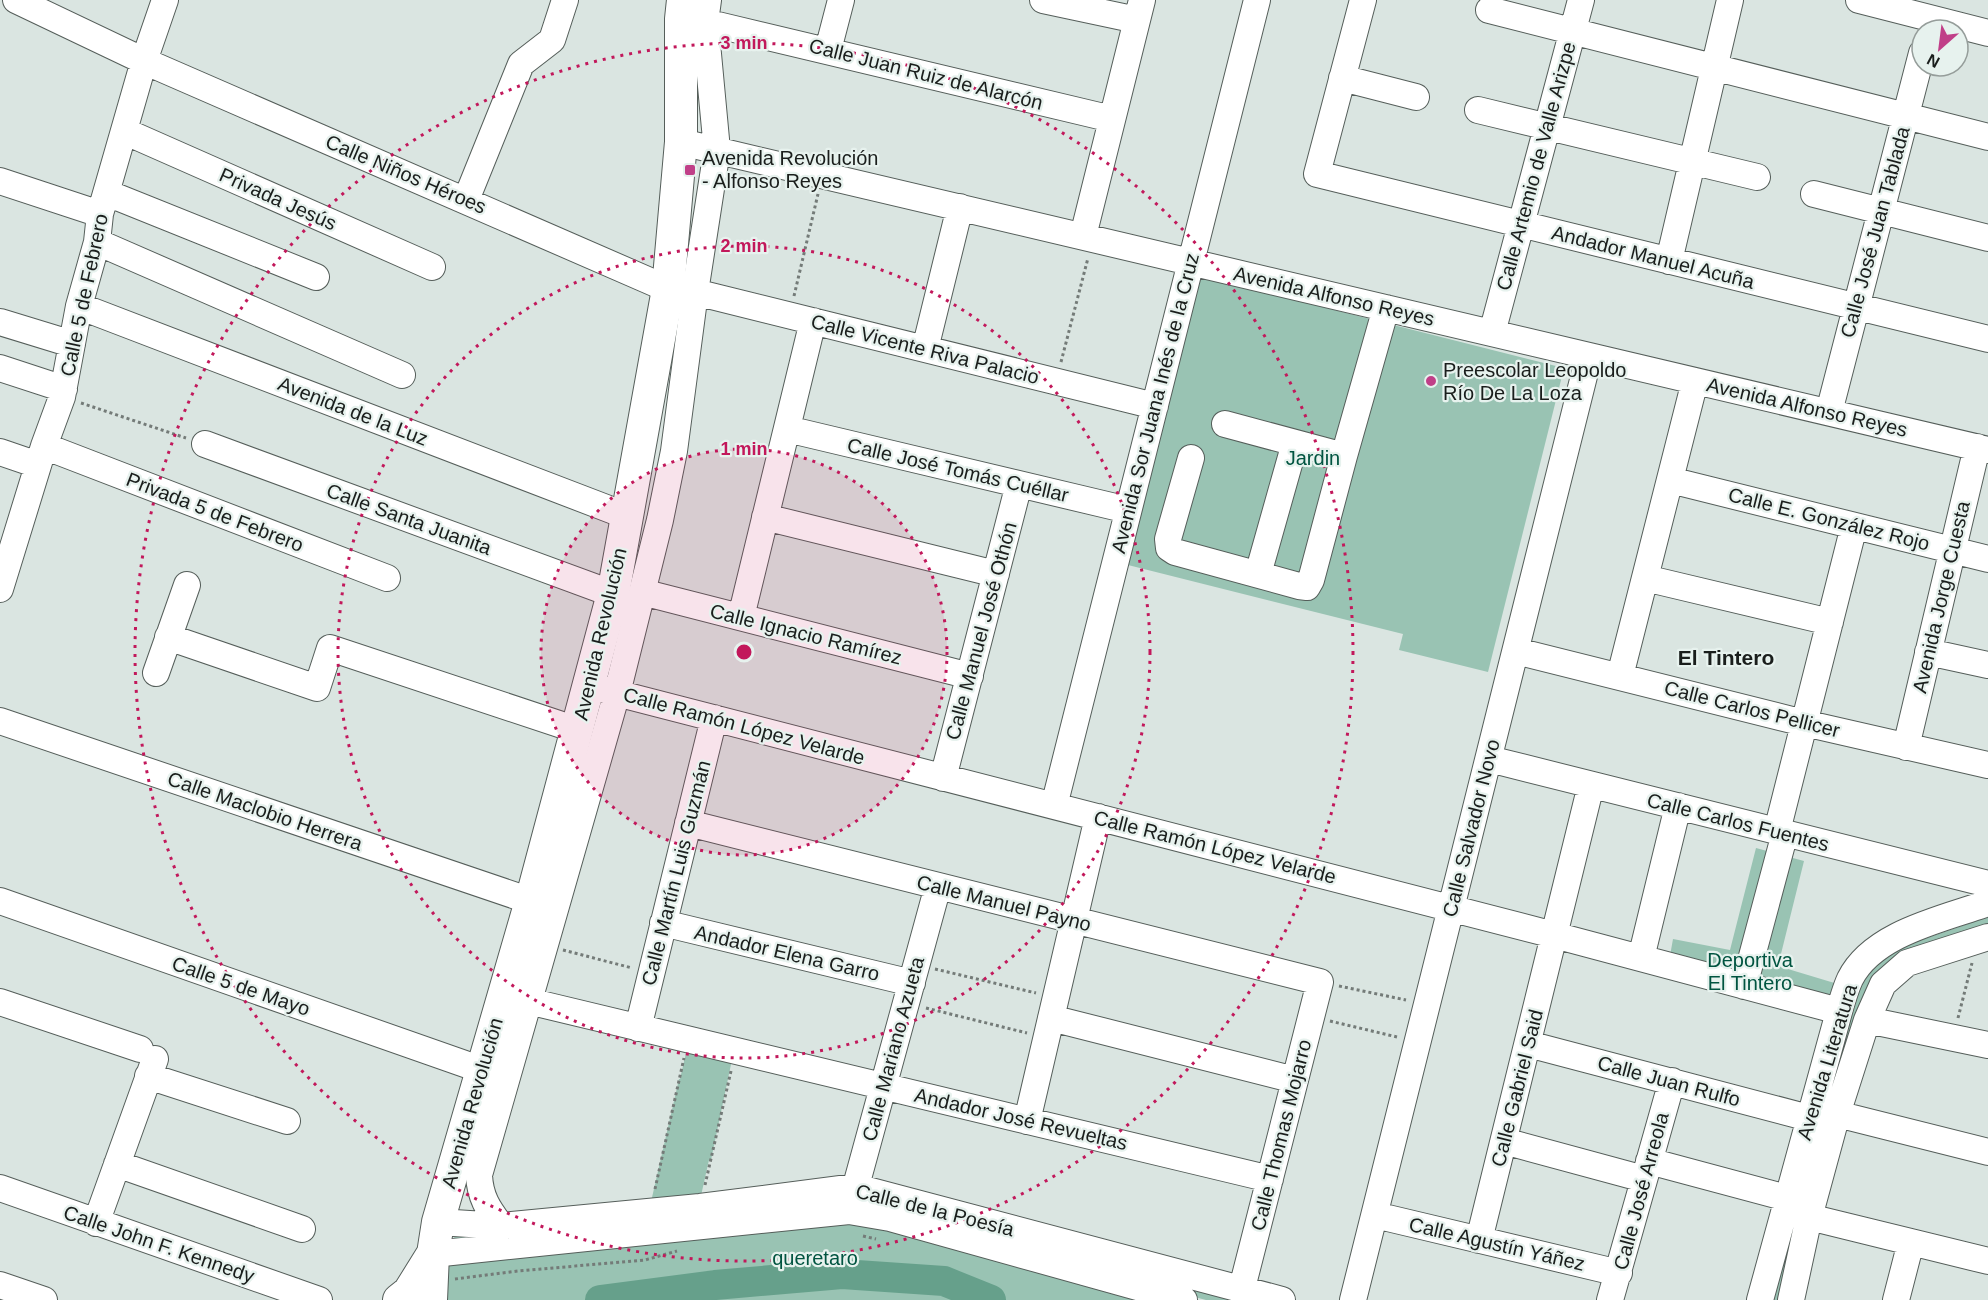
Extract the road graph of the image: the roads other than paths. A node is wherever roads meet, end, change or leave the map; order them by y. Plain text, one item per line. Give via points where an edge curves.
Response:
1 (16, 0) edge
2 (165, 0) edge
3 (565, 0) edge
4 (683, 0) edge
5 (841, 0) edge
6 (1043, 0) edge
7 (1257, 0) edge
8 (1363, 0) edge
9 (1581, 0) edge
10 (1730, 0) edge
11 (1859, 0) edge
12 (1140, 10) edge
13 (1489, 10) dead end
14 (706, 11) edge
15 (1912, 18) edge
16 (1970, 30) edge
17 (1572, 31) junction
18 (1988, 33) edge
19 (828, 51) junction
20 (144, 61) junction
21 (1714, 67) junction
22 (1342, 78) junction
23 (1916, 78) edge
24 (1416, 97) dead end
25 (1478, 110) dead end
26 (1906, 116) junction
27 (1112, 120) junction
28 (1547, 126) junction
29 (124, 131) junction
30 (1988, 137) edge
31 (681, 142) junction
32 (717, 150) junction
33 (1692, 162) junction
34 (1757, 177) dead end
35 (0, 181) edge
36 (1814, 194) dead end
37 (466, 200) junction
38 (104, 204) junction
39 (960, 207) junction
40 (1881, 211) junction
41 (1521, 224) junction
42 (1088, 238) junction
43 (1988, 238) edge
44 (97, 242) junction
45 (1669, 261) junction
46 (1191, 262) junction
47 (432, 267) dead end
48 (316, 277) dead end
49 (681, 291) junction
50 (79, 306) junction
51 (1856, 307) junction
52 (1386, 308) junction
53 (801, 318) junction
54 (0, 322) edge
55 (1492, 333) junction
56 (1988, 339) edge
57 (72, 344) junction
58 (925, 349) junction
59 (1589, 356) junction
60 (0, 368) edge
61 (402, 375) dead end
62 (1695, 381) junction
63 (63, 393) junction
64 (1155, 406) junction
65 (1828, 412) junction
66 (1225, 424) dead end
67 (787, 429) junction
68 (1295, 443) junction
69 (205, 444) road end
70 (1982, 448) edge
71 (0, 452) edge
72 (41, 456) junction
73 (1344, 456) junction
74 (1191, 458) dead end
75 (1670, 480) junction
76 (1019, 484) junction
77 (1128, 510) junction
78 (627, 516) junction
79 (765, 517) junction
80 (9, 524) edge
81 (1854, 526) junction
82 (1952, 550) junction
83 (1988, 559) edge
84 (996, 574) junction
85 (1258, 574) junction
86 (387, 578) dead end
87 (1645, 578) junction
88 (187, 585) dead end
89 (0, 589) edge
90 (627, 593) junction
91 (741, 617) junction
92 (1830, 622) junction
93 (168, 637) junction
94 (1516, 651) junction
95 (1928, 652) junction
96 (1988, 665) edge
97 (156, 673) dead end
98 (970, 676) junction
99 (1620, 676) junction
100 (603, 689) junction
101 (714, 717) junction
102 (0, 722) edge
103 (1804, 723) junction
104 (577, 730) junction
105 (1906, 747) junction
106 (1489, 759) junction
107 (1988, 765) edge
108 (943, 778) junction
109 (1591, 784) junction
110 (1054, 806) junction
111 (1678, 806) junction
112 (1098, 817) junction
113 (688, 823) junction
114 (1781, 832) junction
115 (1988, 884) edge
116 (938, 886) junction
117 (0, 901) edge
118 (531, 901) junction
119 (1988, 903) edge
120 (1451, 908) junction
121 (1074, 920) junction
122 (663, 923) junction
123 (1554, 935) junction
124 (1983, 938) edge
125 (1641, 958) junction
126 (1320, 982) joint
127 (911, 983) junction
128 (1744, 986) junction
129 (528, 1001) junction
130 (0, 1002) edge
131 (1839, 1011) junction
132 (1051, 1018) junction
133 (1867, 1020) junction
134 (638, 1028) junction
135 (1528, 1044) junction
136 (1988, 1045) edge
137 (148, 1061) junction
138 (482, 1070) junction
139 (1295, 1080) junction
140 (1672, 1082) junction
141 (883, 1086) junction
142 (1837, 1114) junction
143 (1809, 1118) junction
144 (287, 1121) dead end
145 (1027, 1121) junction
146 (1504, 1141) junction
147 (1988, 1152) edge
148 (117, 1164) junction
149 (1646, 1170) junction
150 (1270, 1179) junction
151 (0, 1188) edge
152 (1787, 1198) junction
153 (854, 1210) junction
154 (1375, 1215) junction
155 (1809, 1217) junction
156 (438, 1222) junction
157 (96, 1223) junction
158 (501, 1226) junction
159 (302, 1229) dead end
160 (1479, 1240) junction
161 (1911, 1242) junction
162 (1988, 1261) edge
163 (1619, 1273) junction
164 (432, 1279) edge
165 (0, 1285) edge
166 (1242, 1288) junction
167 (44, 1300) edge
168 (319, 1300) edge
169 (399, 1300) edge
170 (1184, 1300) edge
171 (1282, 1300) edge
172 (1353, 1300) edge
173 (1610, 1300) edge
174 (1760, 1300) edge
175 (1791, 1300) edge
176 (1896, 1300) edge

1 - 20 street, Calle Niños Héroes
2 - 20 street, Calle 5 de Febrero
3 - 37 street via 552,40 521,64
4 - 31 main road, Avenida Revolución
5 - 19 street
6 - 12 street
7 - 46 street, Avenida Sor Juana Inés de la Cruz
8 - 22 street
9 - 17 street, Calle Artemio de Valle Arizpe
10 - 21 street
11 - 15 street
12 - 27 street
13 - 17 street
14 - 19 street, Calle Juan Ruiz de Alarcón
14 - 32 street, Avenida Revolución
16 - 18 street
17 - 21 street
17 - 28 street, Calle Artemio de Valle Arizpe
19 - 27 street, Calle Juan Ruiz de Alarcón
20 - 29 street, Calle 5 de Febrero
20 - 37 street, Calle Niños Héroes
21 - 26 street
21 - 33 street
22 - 24 street
22 - 41 street, Andador Manuel Acuña via 1317,174
23 - 26 street, Calle José Juan Tablada
25 - 28 street
26 - 30 street
26 - 40 street, Calle José Juan Tablada
27 - 42 street
28 - 33 street
28 - 41 street, Calle Artemio de Valle Arizpe
29 - 38 street, Calle 5 de Febrero
29 - 47 street, Privada Jesús
31 - 32 street, Avenida Alfonso Reyes
31 - 49 main road, Avenida Revolución
32 - 39 street, Avenida Alfonso Reyes
32 - 49 street, Avenida Revolución
33 - 34 street
33 - 45 street
35 - 38 street
36 - 40 street
37 - 49 street, Calle Niños Héroes
38 - 44 street, Calle 5 de Febrero
38 - 48 street
39 - 42 street, Avenida Alfonso Reyes
39 - 58 street
40 - 43 street
40 - 51 street, Calle José Juan Tablada
41 - 45 street, Andador Manuel Acuña
41 - 55 street, Calle Artemio de Valle Arizpe
42 - 46 street, Avenida Alfonso Reyes
44 - 50 street, Calle 5 de Febrero
44 - 61 street
45 - 51 street, Andador Manuel Acuña
46 - 52 street, Avenida Alfonso Reyes
46 - 64 street, Avenida Sor Juana Inés de la Cruz
49 - 53 street, Calle Vicente Riva Palacio
49 - 78 main road, Avenida Revolución
49 - 90 street, Avenida Revolución via 674,451
50 - 57 street, Calle 5 de Febrero
50 - 78 street, Avenida de la Luz
51 - 56 street, Andador Manuel Acuña
51 - 65 street, Calle José Juan Tablada
52 - 55 street, Avenida Alfonso Reyes
52 - 73 street
53 - 58 street, Calle Vicente Riva Palacio
53 - 67 street
54 - 57 street
55 - 59 street, Avenida Alfonso Reyes
57 - 63 street, Calle 5 de Febrero
58 - 64 street, Calle Vicente Riva Palacio
59 - 62 street, Avenida Alfonso Reyes
59 - 94 street, Calle Salvador Novo
60 - 63 street
62 - 65 street, Avenida Alfonso Reyes
62 - 75 street
63 - 72 street, Calle 5 de Febrero
64 - 77 street, Avenida Sor Juana Inés de la Cruz
65 - 70 street, Avenida Alfonso Reyes
66 - 68 street
67 - 76 street, Calle José Tomás Cuéllar
67 - 79 street
68 - 73 street
68 - 85 street
69 - 90 street, Calle Santa Juanita
70 - 82 street, Avenida Jorge Cuesta
71 - 72 street, Privada 5 de Febrero
72 - 80 street, Calle 5 de Febrero
72 - 86 street, Privada 5 de Febrero
73 - 85 street via 1307,586
74 - 85 street via 1168,539 1169,548
75 - 81 street, Calle E. González Rojo
75 - 87 street
76 - 77 street, Calle José Tomás Cuéllar
76 - 84 street, Calle Manuel José Othón
77 - 110 street, Avenida Sor Juana Inés de la Cruz
78 - 90 main road, Avenida Revolución
79 - 84 street
79 - 91 street
80 - 89 street, Calle 5 de Febrero
81 - 82 street, Calle E. González Rojo
81 - 92 street
82 - 83 street, Calle E. González Rojo
82 - 95 street, Avenida Jorge Cuesta
84 - 98 street, Calle Manuel José Othón
87 - 92 street
87 - 99 street
88 - 93 street
90 - 91 street, Calle Ignacio Ramírez
90 - 100 main road, Avenida Revolución
91 - 98 street, Calle Ignacio Ramírez
92 - 103 street
93 - 97 street
93 - 104 street via 316,688 330,648
94 - 99 street, Calle Carlos Pellicer
94 - 106 street, Calle Salvador Novo
95 - 96 street
95 - 105 street, Avenida Jorge Cuesta
98 - 108 street, Calle Manuel José Othón
99 - 103 street, Calle Carlos Pellicer
100 - 101 street, Calle Ramón López Velarde
100 - 104 main road, Avenida Revolución
100 - 129 street, Avenida Revolución
101 - 108 street, Calle Ramón López Velarde
101 - 113 street, Calle Martín Luis Guzmán
102 - 118 street, Calle Maclobio Herrera
103 - 105 street, Calle Carlos Pellicer
103 - 114 street
104 - 118 main road, Avenida Revolución
105 - 107 street, Calle Carlos Pellicer
106 - 109 street, Calle Carlos Fuentes
106 - 120 street, Calle Salvador Novo
108 - 110 street, Calle Ramón López Velarde
109 - 111 street, Calle Carlos Fuentes
109 - 123 street, Calle Gabriel Said
110 - 112 street, Calle Ramón López Velarde
111 - 114 street, Calle Carlos Fuentes
111 - 125 street
112 - 120 street, Calle Ramón López Velarde
112 - 121 street
113 - 116 street, Calle Manuel Payno
113 - 122 street, Calle Martín Luis Guzmán
114 - 115 street, Calle Carlos Fuentes
114 - 128 street
116 - 121 street, Calle Manuel Payno
116 - 127 street, Calle Mariano Azueta
117 - 138 street, Calle 5 de Mayo
118 - 138 main road, Avenida Revolución
119 - 131 street, Avenida Literatura via 1902,933 1873,950 1851,978
120 - 123 street, Calle Ramón López Velarde
120 - 154 street, Calle Salvador Novo
121 - 126 street, Calle Manuel Payno
121 - 132 street
122 - 127 street, Andador Elena Garro
122 - 134 street, Calle Martín Luis Guzmán
123 - 125 street, Calle Ramón López Velarde
123 - 135 street, Calle Gabriel Said
124 - 133 street, Avenida Literatura via 1908,963 1883,984
125 - 128 street, Calle Ramón López Velarde
126 - 139 street, Calle Thomas Mojarro
127 - 141 street, Calle Mariano Azueta
128 - 131 street, Calle Ramón López Velarde
129 - 134 street, Andador José Revueltas
129 - 158 street, Avenida Revolución via 479,1175 484,1203
130 - 137 street
131 - 143 street, Avenida Literatura
132 - 139 street
132 - 145 street
133 - 136 street
133 - 142 street, Avenida Literatura
134 - 141 street, Andador José Revueltas
135 - 140 street, Calle Juan Rulfo
135 - 146 street, Calle Gabriel Said
137 - 144 street
137 - 148 street
138 - 156 main road, Avenida Revolución
139 - 150 street, Calle Thomas Mojarro
140 - 143 street, Calle Juan Rulfo
140 - 149 street, Calle José Arreola
141 - 145 street, Andador José Revueltas
141 - 153 street, Calle Mariano Azueta
142 - 147 street
142 - 155 street, Avenida Literatura
143 - 152 street, Avenida Literatura
145 - 150 street, Andador José Revueltas
146 - 149 street
146 - 160 street, Calle Gabriel Said
148 - 157 street
148 - 159 street
149 - 152 street
149 - 163 street, Calle José Arreola
150 - 166 street, Calle Thomas Mojarro
151 - 157 street, Calle John F. Kennedy
152 - 174 street, Avenida Literatura
153 - 158 street, Calle de la Poesía via 699,1207
153 - 164 street, Calle de la Poesía
153 - 166 street, Calle de la Poesía
153 - 170 street, Calle de la Poesía
154 - 160 street, Calle Agustín Yáñez
154 - 172 street, Calle Salvador Novo
155 - 161 street
155 - 175 street, Avenida Literatura
156 - 158 street, Calle de la Poesía
156 - 164 main road, Avenida Revolución
157 - 168 street, Calle John F. Kennedy
160 - 163 street, Calle Agustín Yáñez
161 - 162 street
161 - 176 street
163 - 173 street, Calle José Arreola
164 - 169 main road, Avenida Revolución
165 - 167 street
166 - 171 street, Calle de la Poesía

